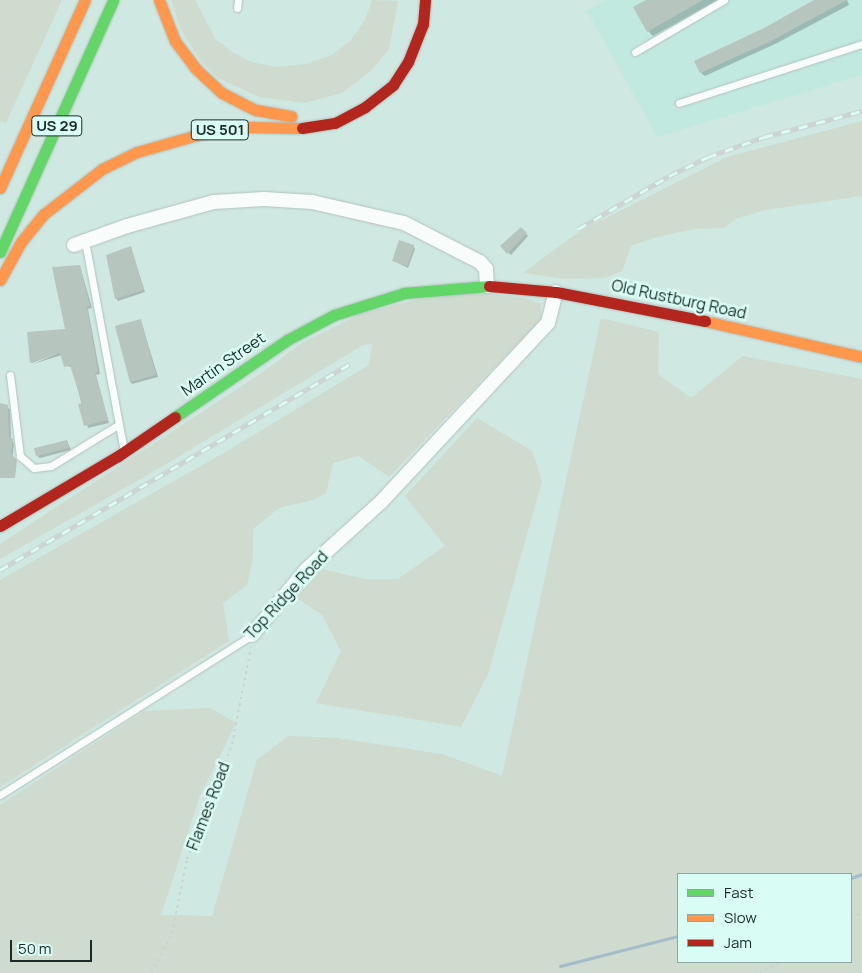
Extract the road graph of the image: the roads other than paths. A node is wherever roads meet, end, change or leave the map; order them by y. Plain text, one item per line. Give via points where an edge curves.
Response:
1 (85, 0) edge
2 (113, 0) edge
3 (159, 0) edge
4 (413, 0) edge
5 (425, 0) edge
6 (724, 0) edge
7 (411, 13) dead end
8 (407, 31) dead end
9 (862, 44) edge
10 (635, 52) dead end
11 (390, 66) dead end
12 (379, 80) dead end
13 (679, 103) dead end
14 (0, 188) edge
15 (79, 243) joint
16 (0, 252) edge
17 (0, 280) edge
18 (486, 286) junction
19 (556, 292) junction
20 (862, 357) edge
21 (10, 375) dead end
22 (116, 426) junction
23 (124, 452) junction
24 (0, 526) edge
25 (252, 635) joint
26 (0, 794) edge

1 - 14 main road, US 29
2 - 16 main road, US 29
3 - 12 main road via 175,41 195,68 222,93 256,110 289,116 333,109
4 - 7 main road
5 - 17 main road, US 501 via 423,24 408,62 392,85 365,107 335,123 308,128 210,130 137,152 102,169 44,214 21,242
6 - 10 lane
8 - 11 main road
9 - 13 lane
15 - 18 street via 214,202 264,199 312,202 404,223 480,262 486,269
15 - 22 lane via 104,340
18 - 19 main road, Old Rustburg Road
18 - 23 main road, Martin Street via 404,293 334,315 287,340
19 - 20 main road, Old Rustburg Road via 663,310 834,353
19 - 25 street, Top Ridge Road via 548,323 380,502 306,570
21 - 22 lane via 20,456 26,464 42,469 51,466
22 - 23 lane
23 - 24 main road, Martin Street
25 - 26 lane, Top Ridge Road

